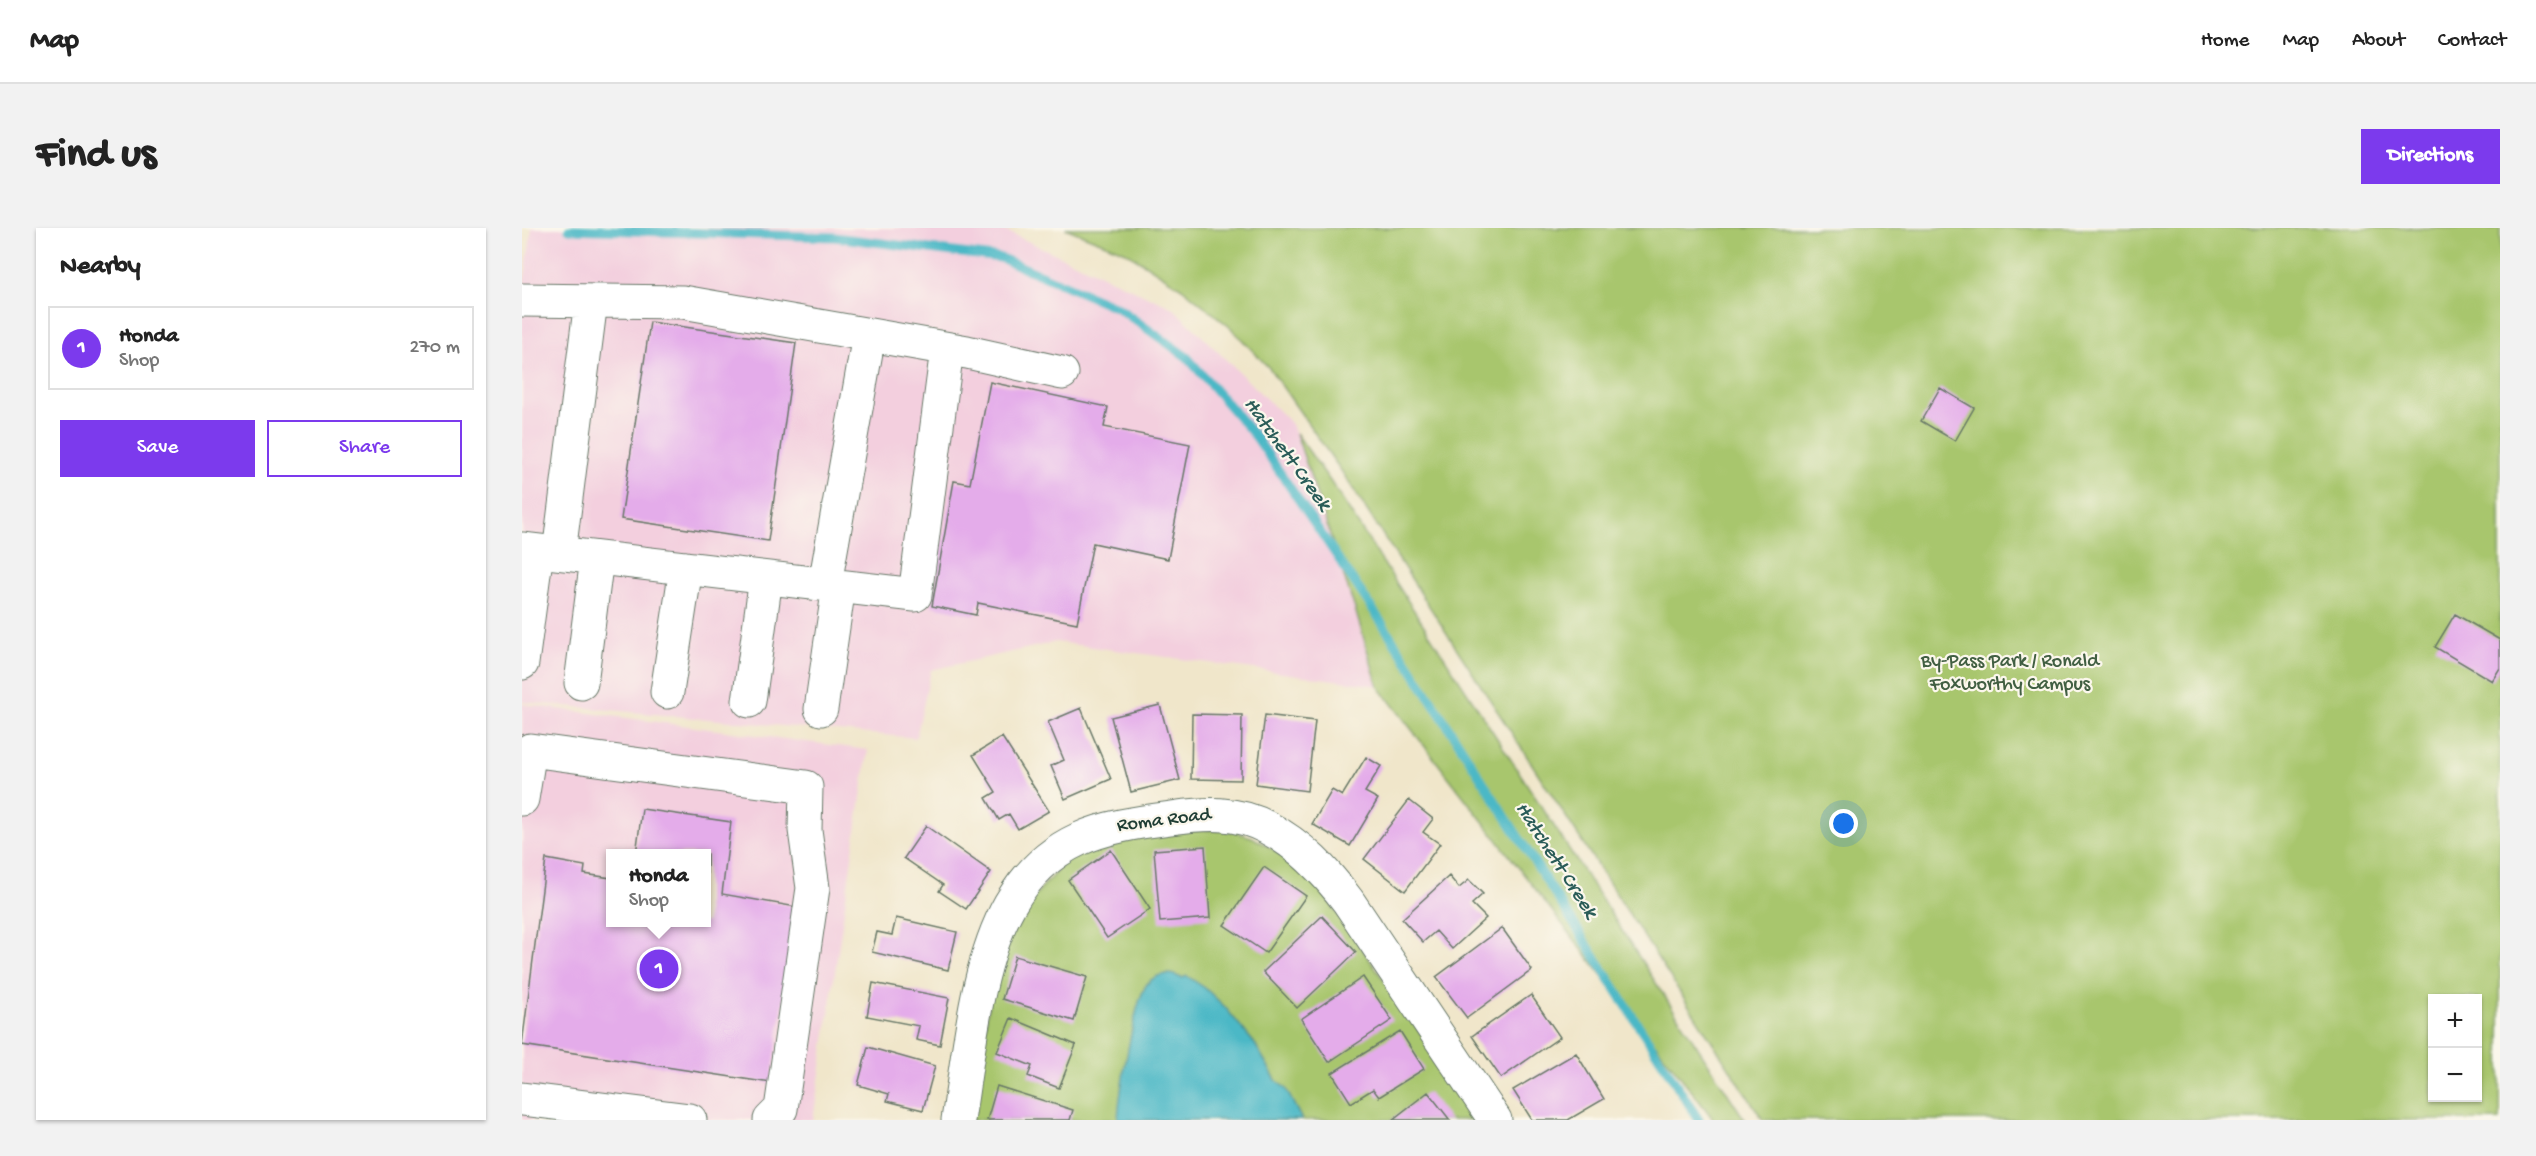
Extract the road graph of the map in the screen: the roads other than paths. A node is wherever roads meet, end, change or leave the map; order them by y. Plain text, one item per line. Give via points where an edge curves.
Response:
1 (522, 300) edge
2 (591, 301) junction
3 (868, 335) junction
4 (947, 349) junction
5 (1062, 373) dead end
6 (539, 551) edge
7 (597, 558) junction
8 (686, 568) junction
9 (766, 578) junction
10 (832, 585) junction
11 (522, 663) edge
12 (581, 683) dead end
13 (667, 692) dead end
14 (749, 701) dead end
15 (821, 709) dead end
16 (522, 799) edge
17 (522, 1099) edge
18 (690, 1120) edge
19 (770, 1120) edge
20 (958, 1120) edge
21 (1495, 1120) edge

1 - 2 street
2 - 3 street via 683,302
2 - 6 street
3 - 4 street
3 - 10 street
4 - 5 street
4 - 10 street via 915,595
6 - 7 street
6 - 11 street
7 - 8 street
7 - 12 street
8 - 9 street
8 - 13 street
9 - 10 street
9 - 14 street
10 - 15 street
16 - 19 street via 530,750 806,787 805,830 813,888 782,1109
17 - 18 street
20 - 21 street, Roma Road via 988,952 1023,884 1057,851 1102,829 1217,813 1268,827 1288,839 1328,875

